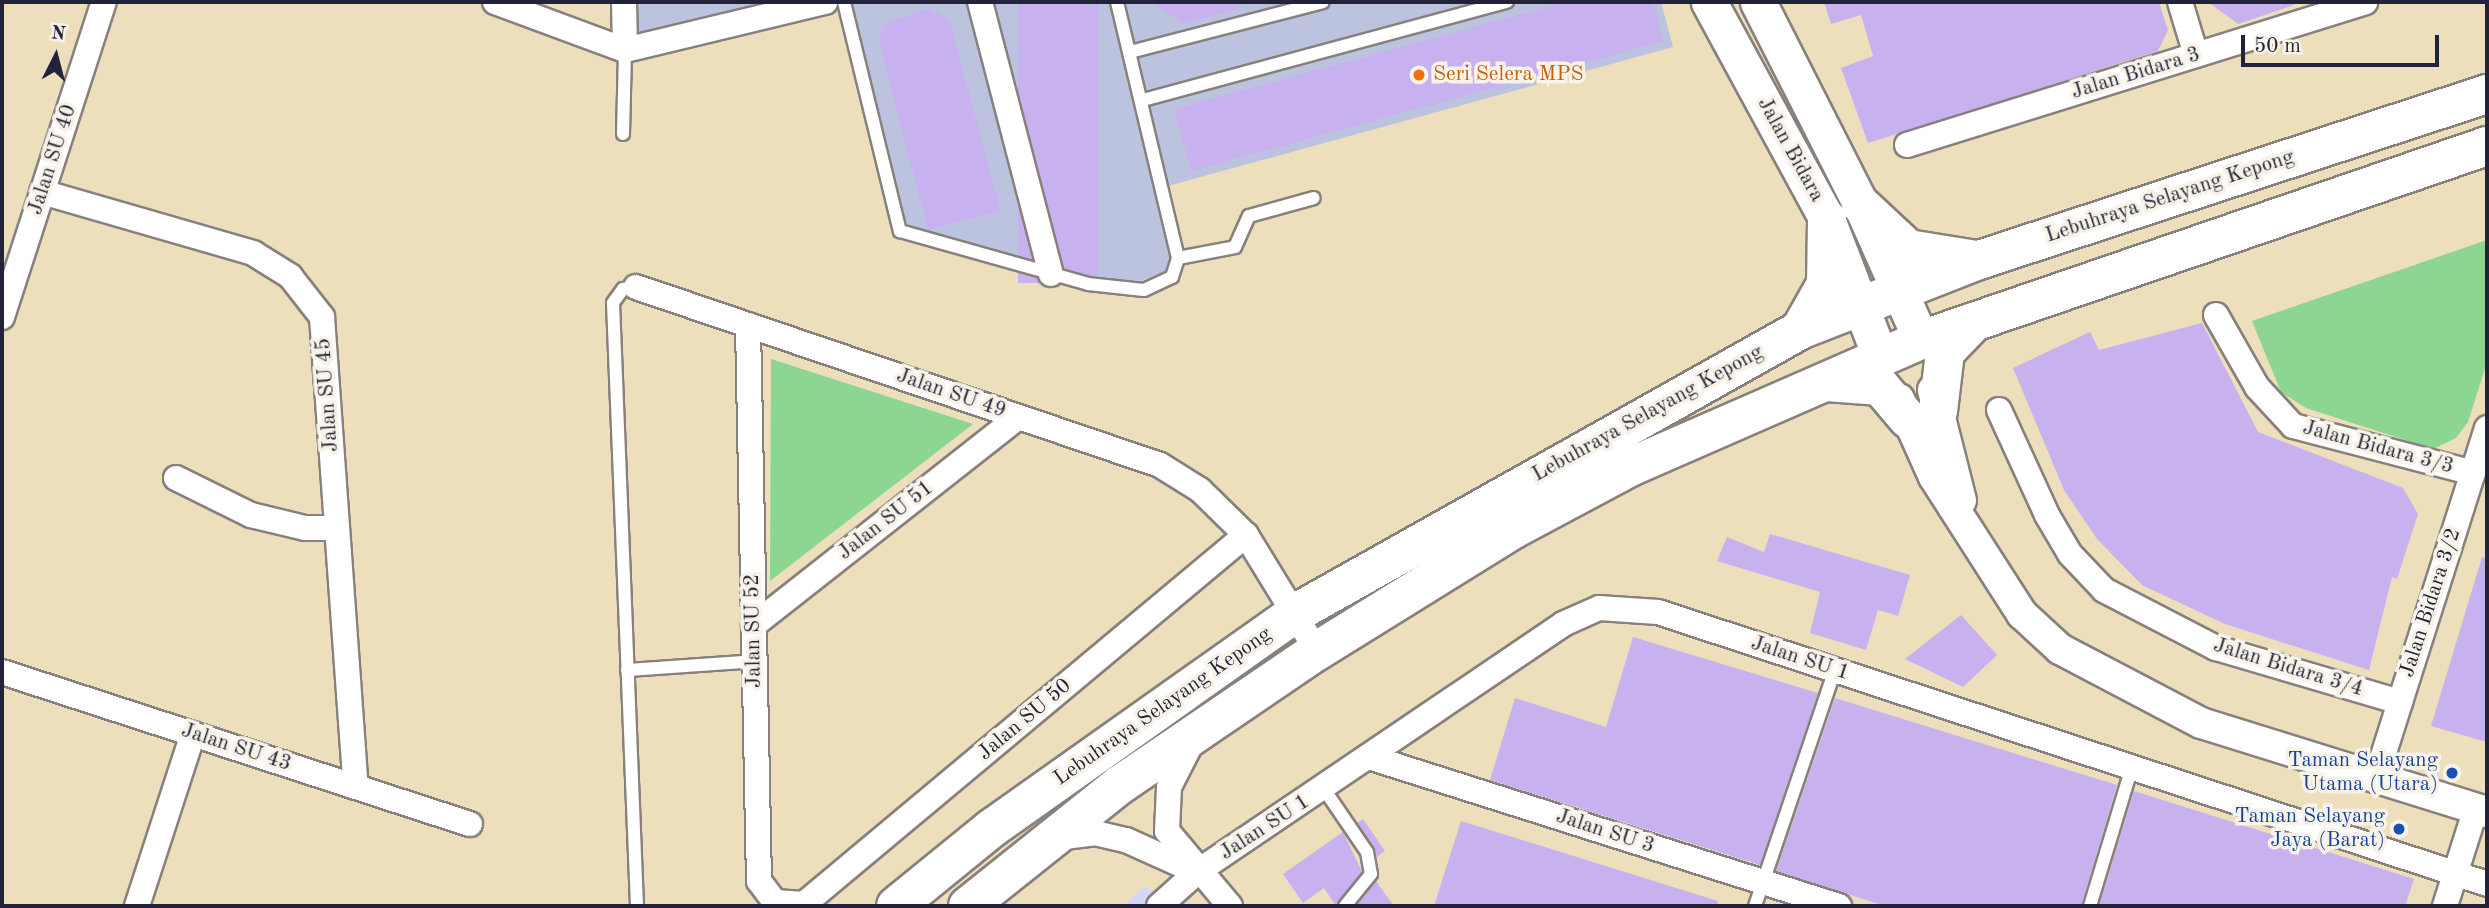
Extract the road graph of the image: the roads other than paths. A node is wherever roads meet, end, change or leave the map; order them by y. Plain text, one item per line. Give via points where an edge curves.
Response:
1 (104, 2) edge
2 (495, 2) edge
3 (624, 2) edge
4 (825, 2) edge
5 (844, 2) edge
6 (980, 2) edge
7 (1117, 2) edge
8 (1323, 2) edge
9 (1507, 2) edge
10 (1709, 2) edge
11 (1758, 2) edge
12 (2180, 2) edge
13 (2365, 2) edge
14 (625, 50) junction
15 (1130, 52) junction
16 (2196, 55) junction
17 (2487, 94) edge
18 (1143, 100) junction
19 (623, 134) dead end
20 (1907, 145) dead end
21 (2487, 146) edge
22 (42, 192) junction
23 (1314, 198) dead end
24 (1844, 212) junction
25 (1178, 258) junction
26 (1979, 260) junction
27 (1051, 274) junction
28 (636, 287) joint
29 (1899, 288) junction
30 (1860, 303) junction
31 (2216, 315) dead end
32 (2, 317) edge
33 (1974, 322) junction
34 (748, 325) junction
35 (1800, 330) junction
36 (1921, 340) junction
37 (1880, 356) junction
38 (1821, 381) junction
39 (1999, 410) dead end
40 (1923, 415) junction
41 (1018, 417) junction
42 (2487, 429) edge
43 (2473, 472) junction
44 (176, 478) dead end
45 (337, 528) junction
46 (1246, 536) junction
47 (1294, 614) junction
48 (754, 625) junction
49 (1317, 651) junction
50 (755, 661) junction
51 (627, 670) junction
52 (1835, 670) junction
53 (2, 672) edge
54 (2400, 702) junction
55 (1196, 732) junction
56 (193, 734) junction
57 (1372, 758) junction
58 (2131, 770) junction
59 (2376, 778) junction
60 (356, 787) junction
61 (1324, 789) junction
62 (2481, 810) edge
63 (470, 824) dead end
64 (1052, 839) junction
65 (1197, 872) junction
66 (2455, 873) junction
67 (1763, 882) junction
68 (2487, 884) edge
69 (804, 904) joint
70 (137, 906) edge
71 (636, 906) edge
72 (896, 906) edge
73 (968, 906) edge
74 (1159, 906) edge
75 (1230, 906) edge
76 (1345, 906) edge
77 (1755, 906) edge
78 (1839, 906) edge
79 (2090, 906) edge
80 (2445, 906) edge

1 - 22 street, Jalan SU 40
2 - 14 street
3 - 14 street
4 - 14 street
5 - 27 lane via 900,232
6 - 27 street
7 - 15 lane
8 - 15 lane
9 - 18 lane
10 - 24 main road, Jalan Bidara
11 - 24 main road, Jalan Bidara
12 - 16 street
13 - 16 street, Jalan Bidara 3
14 - 19 lane
15 - 18 lane
16 - 20 street, Jalan Bidara 3
17 - 26 main road, Lebuhraya Selayang Kepong
18 - 25 lane
21 - 33 main road, Lebuhraya Selayang Kepong
22 - 32 street, Jalan SU 40
22 - 45 street, Jalan SU 45 via 253,253 290,276 322,317
23 - 25 lane via 1249,216 1235,247
24 - 26 main road via 1908,249
24 - 29 main road, Jalan Bidara
24 - 30 main road, Jalan Bidara
24 - 35 main road via 1826,284
25 - 27 lane via 1172,277 1144,289
26 - 29 main road, Lebuhraya Selayang Kepong
28 - 34 street, Jalan SU 49
28 - 51 lane via 623,289 613,303
29 - 30 main road, Lebuhraya Selayang Kepong
29 - 36 main road, Jalan Bidara
30 - 35 main road, Lebuhraya Selayang Kepong
30 - 37 main road, Jalan Bidara
31 - 43 street, Jalan Bidara 3/3 via 2256,387 2293,426
33 - 36 main road, Lebuhraya Selayang Kepong
33 - 40 main road via 1945,352
34 - 41 street, Jalan SU 49
34 - 48 street, Jalan SU 52
35 - 47 main road, Lebuhraya Selayang Kepong
36 - 37 main road, Lebuhraya Selayang Kepong
36 - 40 street
37 - 38 main road, Lebuhraya Selayang Kepong
37 - 40 street
38 - 40 main road via 1880,386
38 - 49 main road, Lebuhraya Selayang Kepong via 1630,467 1523,523
39 - 54 street, Jalan Bidara 3/4 via 2070,554 2105,590 2216,648
40 - 59 street via 1969,528 2022,614 2106,678 2201,723
41 - 46 street, Jalan SU 49 via 1160,465 1200,490
41 - 48 street, Jalan SU 51
42 - 43 street, Jalan Bidara 3/2
43 - 54 street, Jalan Bidara 3/2
44 - 45 street via 251,515 305,528
45 - 60 street, Jalan SU 45
46 - 47 street, Jalan SU 49
46 - 69 street, Jalan SU 50
47 - 49 street, Jalan SU 49
47 - 72 main road, Lebuhraya Selayang Kepong via 992,828
48 - 50 street, Jalan SU 52
49 - 55 main road, Lebuhraya Selayang Kepong
50 - 51 lane
50 - 69 street, Jalan SU 52 via 759,881 775,902
51 - 71 lane
52 - 57 street, Jalan SU 1 via 1658,612 1599,608 1563,624
52 - 58 street, Jalan SU 1
52 - 67 lane
53 - 56 street, Jalan SU 43
54 - 59 street, Jalan Bidara 3/2
55 - 64 main road, Lebuhraya Selayang Kepong
55 - 65 street via 1164,809 1167,831
56 - 60 street, Jalan SU 43
56 - 70 street
57 - 61 street, Jalan SU 1
57 - 67 street, Jalan SU 3
58 - 66 street, Jalan SU 1
58 - 79 lane
59 - 62 street
60 - 63 street, Jalan SU 43
61 - 65 street, Jalan SU 1
61 - 76 lane via 1367,852 1371,874
62 - 66 street
64 - 65 street via 1095,833 1125,840
64 - 73 main road, Lebuhraya Selayang Kepong
65 - 74 street, Jalan SU 1
65 - 75 street
66 - 68 street, Jalan SU 1
66 - 80 street
67 - 77 lane
67 - 78 street, Jalan SU 3

